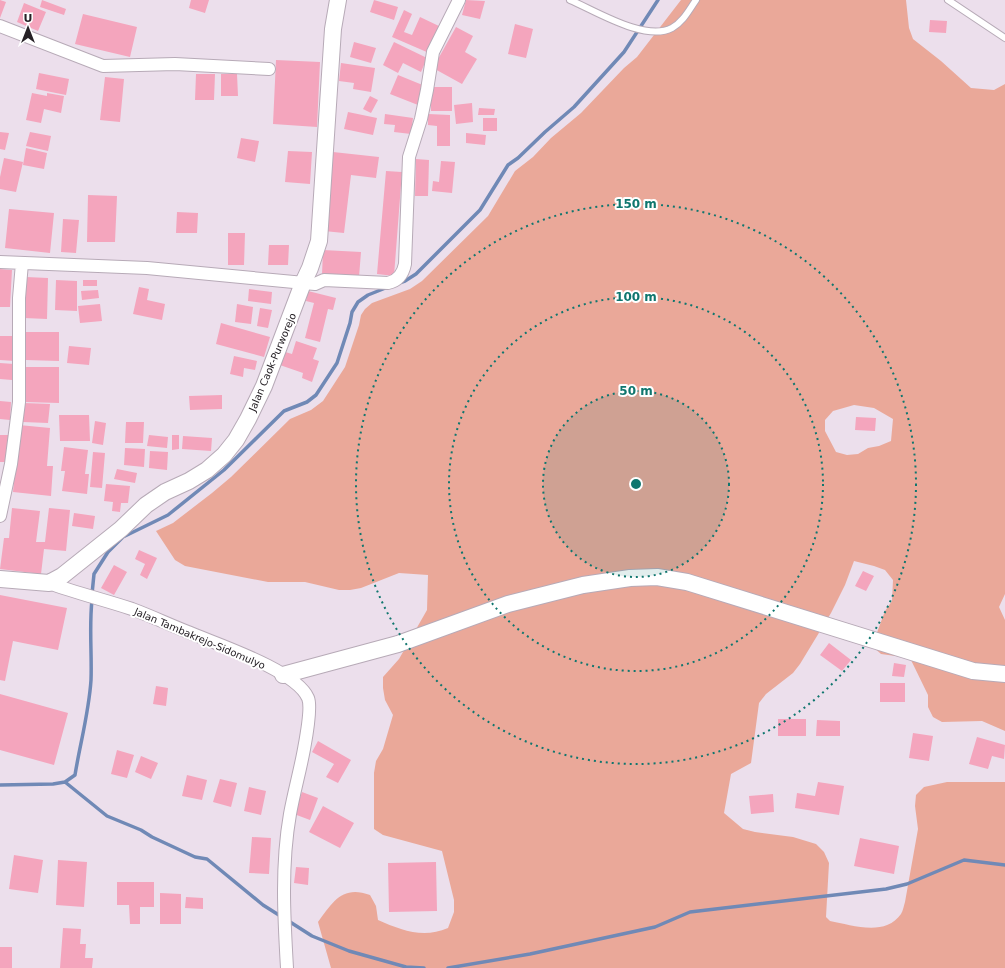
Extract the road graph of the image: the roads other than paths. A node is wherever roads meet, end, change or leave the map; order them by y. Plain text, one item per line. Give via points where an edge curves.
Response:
1 (338, 0) edge
2 (459, 0) edge
3 (570, 0) edge
4 (696, 0) edge
5 (948, 0) edge
6 (0, 26) edge
7 (1005, 38) edge
8 (269, 69) dead end
9 (0, 262) edge
10 (22, 263) junction
11 (303, 283) junction
12 (0, 516) edge
13 (0, 579) edge
14 (48, 583) junction
15 (1005, 674) edge
16 (283, 675) junction
17 (287, 968) edge

1 - 11 street, Jalan Caok-Purworejo via 333,29 319,241
2 - 11 street via 433,52 428,90 409,157 404,270 397,280 388,283 324,280 315,284
3 - 4 lane via 631,27 663,31 680,22
5 - 7 lane
6 - 8 street via 103,66 175,64
9 - 10 street
10 - 11 street via 147,268
10 - 12 street via 19,298 19,402 11,464
11 - 14 street, Jalan Caok-Purworejo via 264,386 236,440 224,455 207,470 146,505 96,550 62,576
13 - 14 street
14 - 16 street, Jalan Tambakrejo-Sidomulyo via 134,610 264,663
15 - 16 street via 973,671 687,582 657,577 583,585 508,604 398,644
16 - 17 street, Jalan Tambakrejo-Sidomulyo via 309,699 305,740 290,815 284,879

